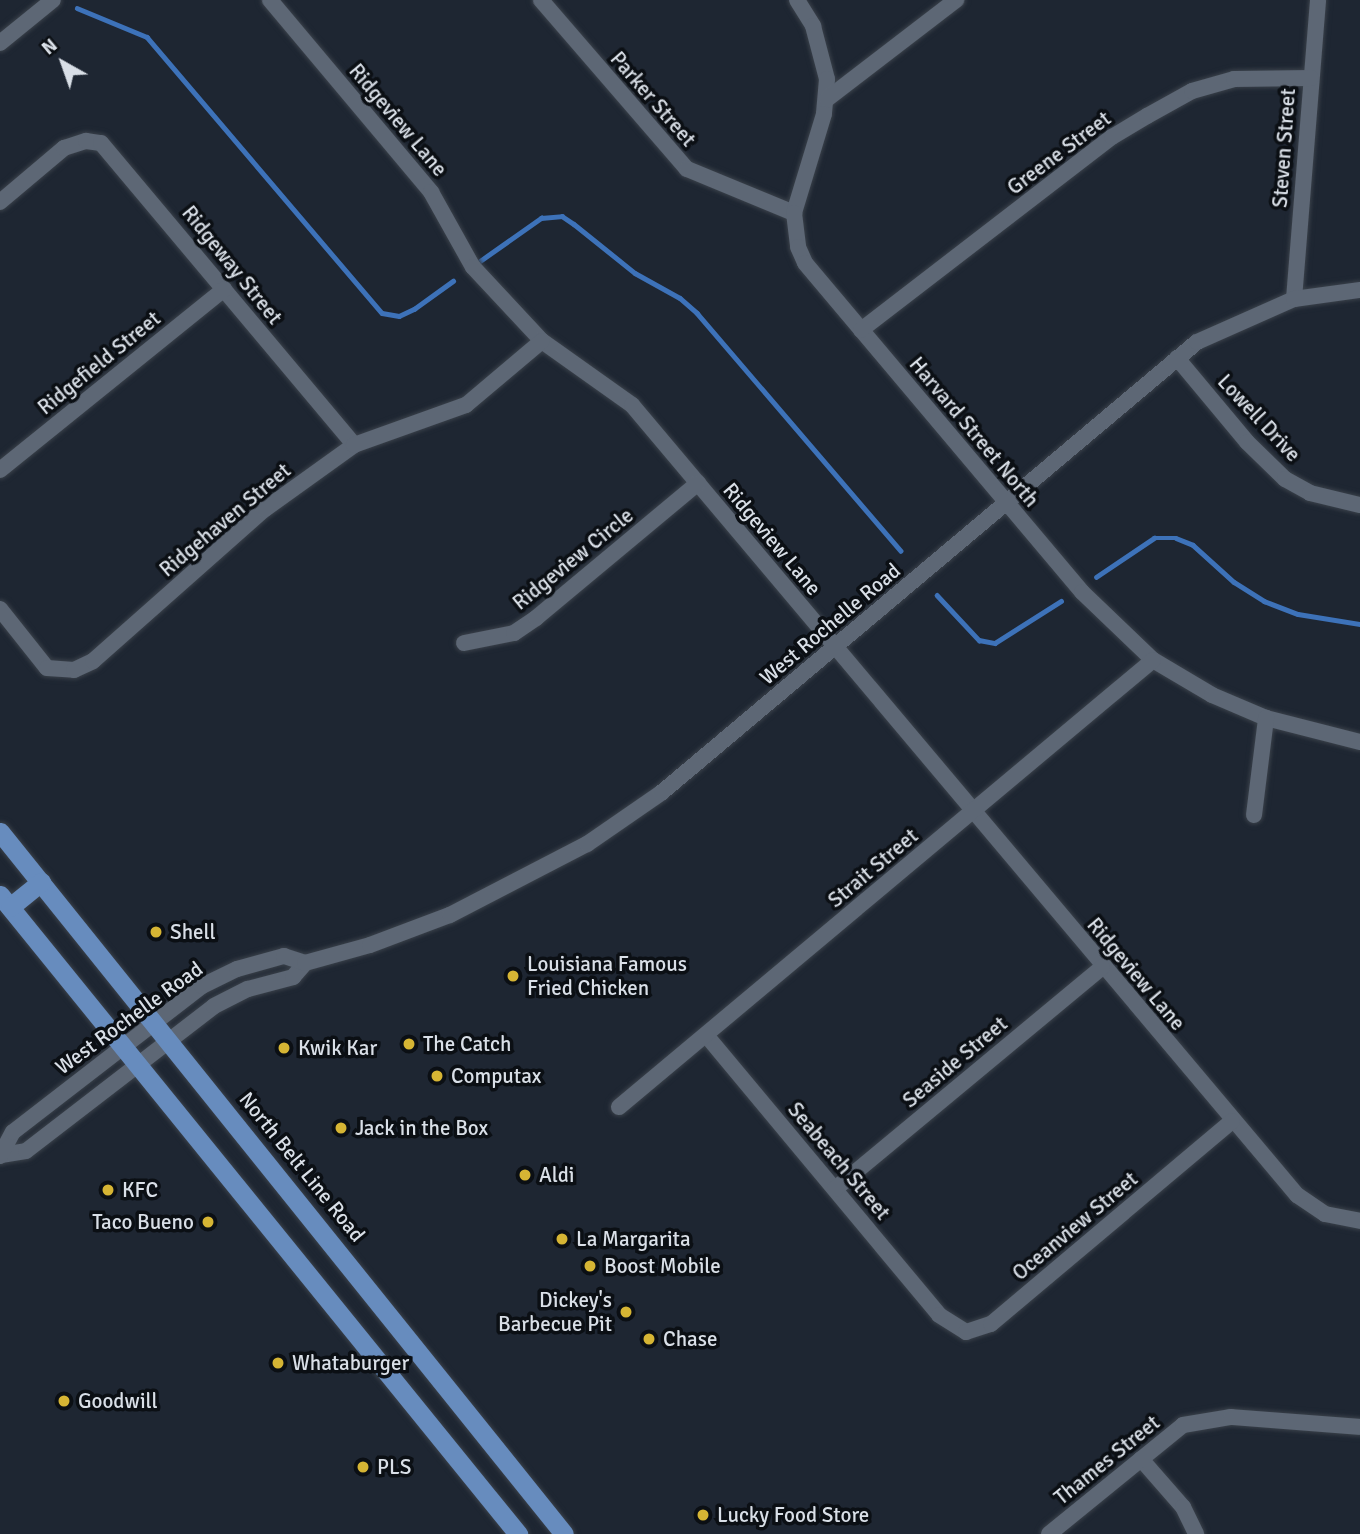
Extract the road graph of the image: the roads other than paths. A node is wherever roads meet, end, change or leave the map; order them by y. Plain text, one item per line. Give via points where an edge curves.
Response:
1 (53, 0) edge
2 (270, 0) edge
3 (541, 0) edge
4 (797, 0) edge
5 (956, 0) edge
6 (1318, 0) edge
7 (0, 43) edge
8 (1311, 78) junction
9 (827, 99) junction
10 (0, 202) edge
11 (794, 213) junction
12 (224, 289) junction
13 (1360, 290) edge
14 (1294, 299) junction
15 (861, 330) junction
16 (542, 341) junction
17 (1177, 358) junction
18 (354, 445) junction
19 (0, 470) edge
20 (698, 483) junction
21 (1006, 502) junction
22 (1360, 505) edge
23 (0, 609) edge
24 (464, 643) dead end
25 (835, 647) junction
26 (1153, 660) junction
27 (1266, 718) junction
28 (1360, 742) edge
29 (972, 813) junction
30 (1254, 815) dead end
31 (0, 832) edge
32 (41, 882) junction
33 (5, 901) edge
34 (305, 963) junction
35 (1102, 967) junction
36 (154, 1021) junction
37 (706, 1035) junction
38 (169, 1039) junction
39 (121, 1046) junction
40 (135, 1064) junction
41 (619, 1107) dead end
42 (1232, 1121) junction
43 (0, 1155) edge
44 (835, 1189) junction
45 (1360, 1221) edge
46 (939, 1315) joint
47 (1360, 1427) edge
48 (1141, 1459) junction
49 (518, 1534) edge
50 (564, 1534) edge
51 (1049, 1534) edge
52 (1196, 1534) edge

1 - 7 street
2 - 16 street, Ridgeview Lane via 431,192 473,267
3 - 11 street, Parker Street via 687,169
4 - 9 street, Harvard Street North via 824,57
5 - 9 street
6 - 8 street, Steven Street
8 - 14 street, Steven Street
8 - 15 street, Greene Street via 1234,79 1192,91 1147,116 1112,137
9 - 11 street, Harvard Street North
10 - 12 street, Ridgeway Street via 64,148 86,141 102,143
11 - 15 street, Harvard Street North via 798,247 806,263
12 - 18 street, Ridgeway Street
12 - 19 street, Ridgefield Street
13 - 14 street, West Rochelle Road
14 - 17 street, West Rochelle Road via 1222,328
15 - 21 street, Harvard Street North
16 - 18 street, Ridgehaven Street via 466,405
16 - 20 street, Ridgeview Lane via 632,405
17 - 21 street, West Rochelle Road
17 - 22 street, Lowell Drive via 1247,442 1286,479 1310,492
18 - 23 street, Ridgehaven Street via 265,509 93,661 74,670 47,668
20 - 24 street, Ridgeview Circle via 536,618 514,633
20 - 25 street, Ridgeview Lane
21 - 25 street, West Rochelle Road
21 - 26 street, Harvard Street North via 1082,592
25 - 29 street, Ridgeview Lane
25 - 34 street, West Rochelle Road via 661,793 587,844 450,915
26 - 27 street, Harvard Street North via 1212,695
26 - 29 street, Strait Street
27 - 28 street, Harvard Street North
27 - 30 street
29 - 35 street, Ridgeview Lane
29 - 37 street, Strait Street
31 - 32 main road, North Belt Line Road
32 - 33 main road
32 - 36 main road, North Belt Line Road
33 - 39 main road
34 - 36 street, West Rochelle Road via 284,956 237,969 202,986
34 - 38 street, West Rochelle Road via 293,977 248,989 214,1006
35 - 42 street, Ridgeview Lane
35 - 44 street, Seaside Street
36 - 38 main road, North Belt Line Road
36 - 39 street, West Rochelle Road
37 - 41 street, Strait Street
37 - 44 street, Seabeach Street
38 - 40 street, West Rochelle Road
38 - 50 main road, North Belt Line Road
39 - 40 main road
39 - 43 street, West Rochelle Road via 13,1132
40 - 43 street, West Rochelle Road via 26,1151
40 - 49 main road
42 - 45 street, Ridgeview Lane via 1309,1206 1342,1220
42 - 46 street, Oceanview Street via 991,1324 966,1332
44 - 46 street, Seabeach Street
47 - 48 street, Thames Street via 1214,1417 1183,1425
48 - 51 street, Thames Street
48 - 52 street via 1183,1507

